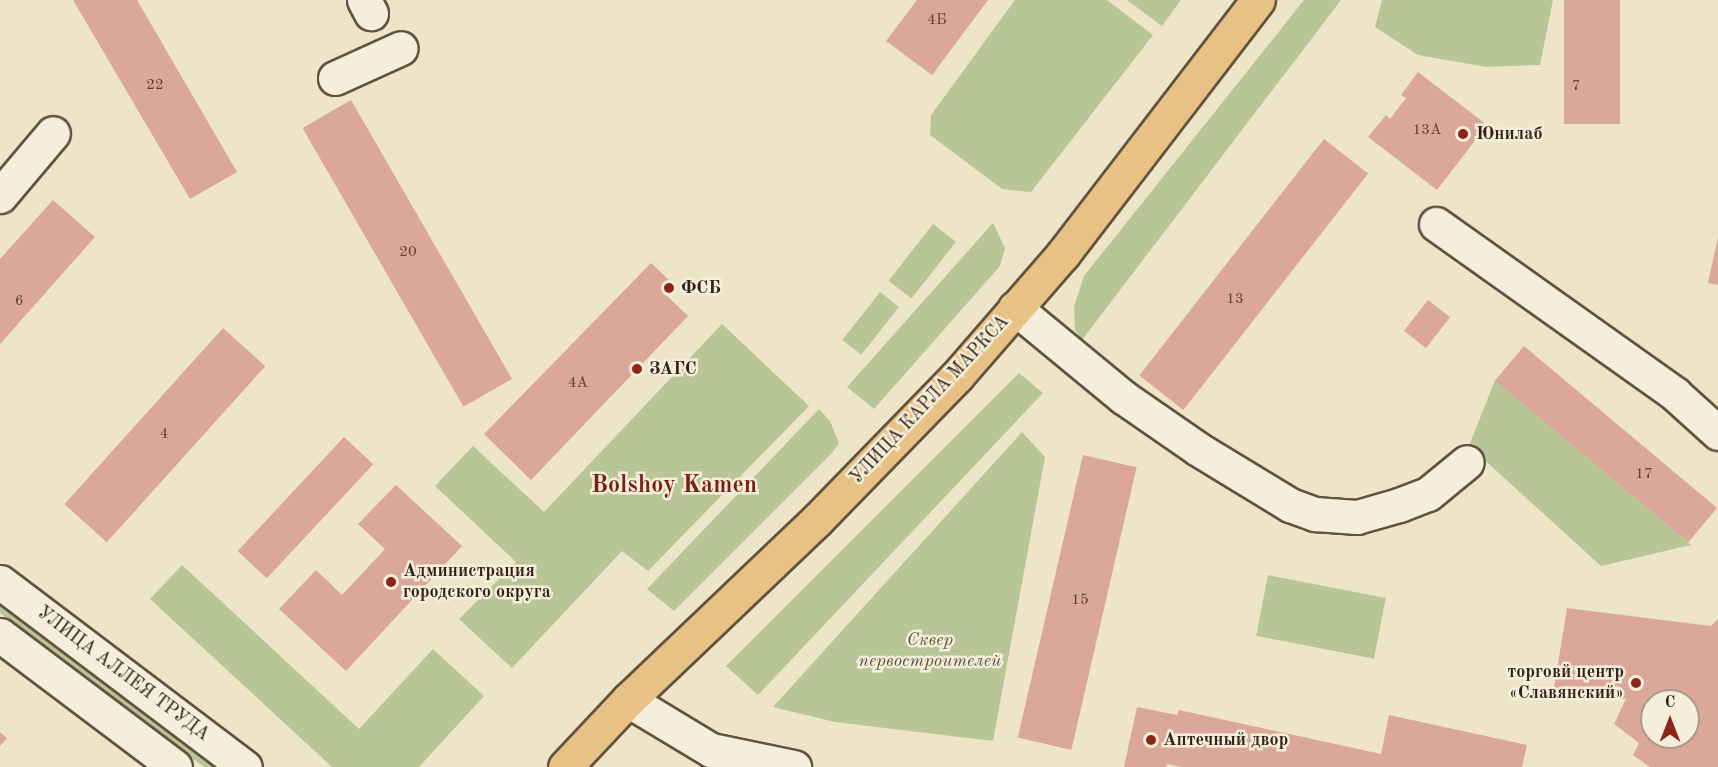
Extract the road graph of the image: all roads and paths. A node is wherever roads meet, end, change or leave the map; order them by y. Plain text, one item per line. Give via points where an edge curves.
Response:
1 (1258, 0) edge
2 (401, 48) dead end
3 (335, 78) dead end
4 (53, 133) dead end
5 (0, 196) edge
6 (1436, 224) dead end
7 (1015, 308) junction
8 (1718, 433) edge
9 (1467, 462) dead end
10 (0, 582) edge
11 (0, 635) edge
12 (628, 700) junction
13 (175, 767) edge
14 (245, 767) edge
15 (565, 767) edge
16 (794, 767) edge

1 - 7 main road, УЛИЦА КАРЛА МАРКСА via 1063,254
2 - 3 street
4 - 5 street
6 - 8 street via 1656,380
7 - 9 street via 1123,397 1198,449 1290,505 1315,514 1357,518 1399,505 1428,494
7 - 12 main road, УЛИЦА КАРЛА МАРКСА via 957,376 818,519
10 - 14 street, УЛИЦА АЛЛЕЯ ТРУДА
11 - 13 street
12 - 15 main road, УЛИЦА КАРЛА МАРКСА
12 - 16 street via 711,750

